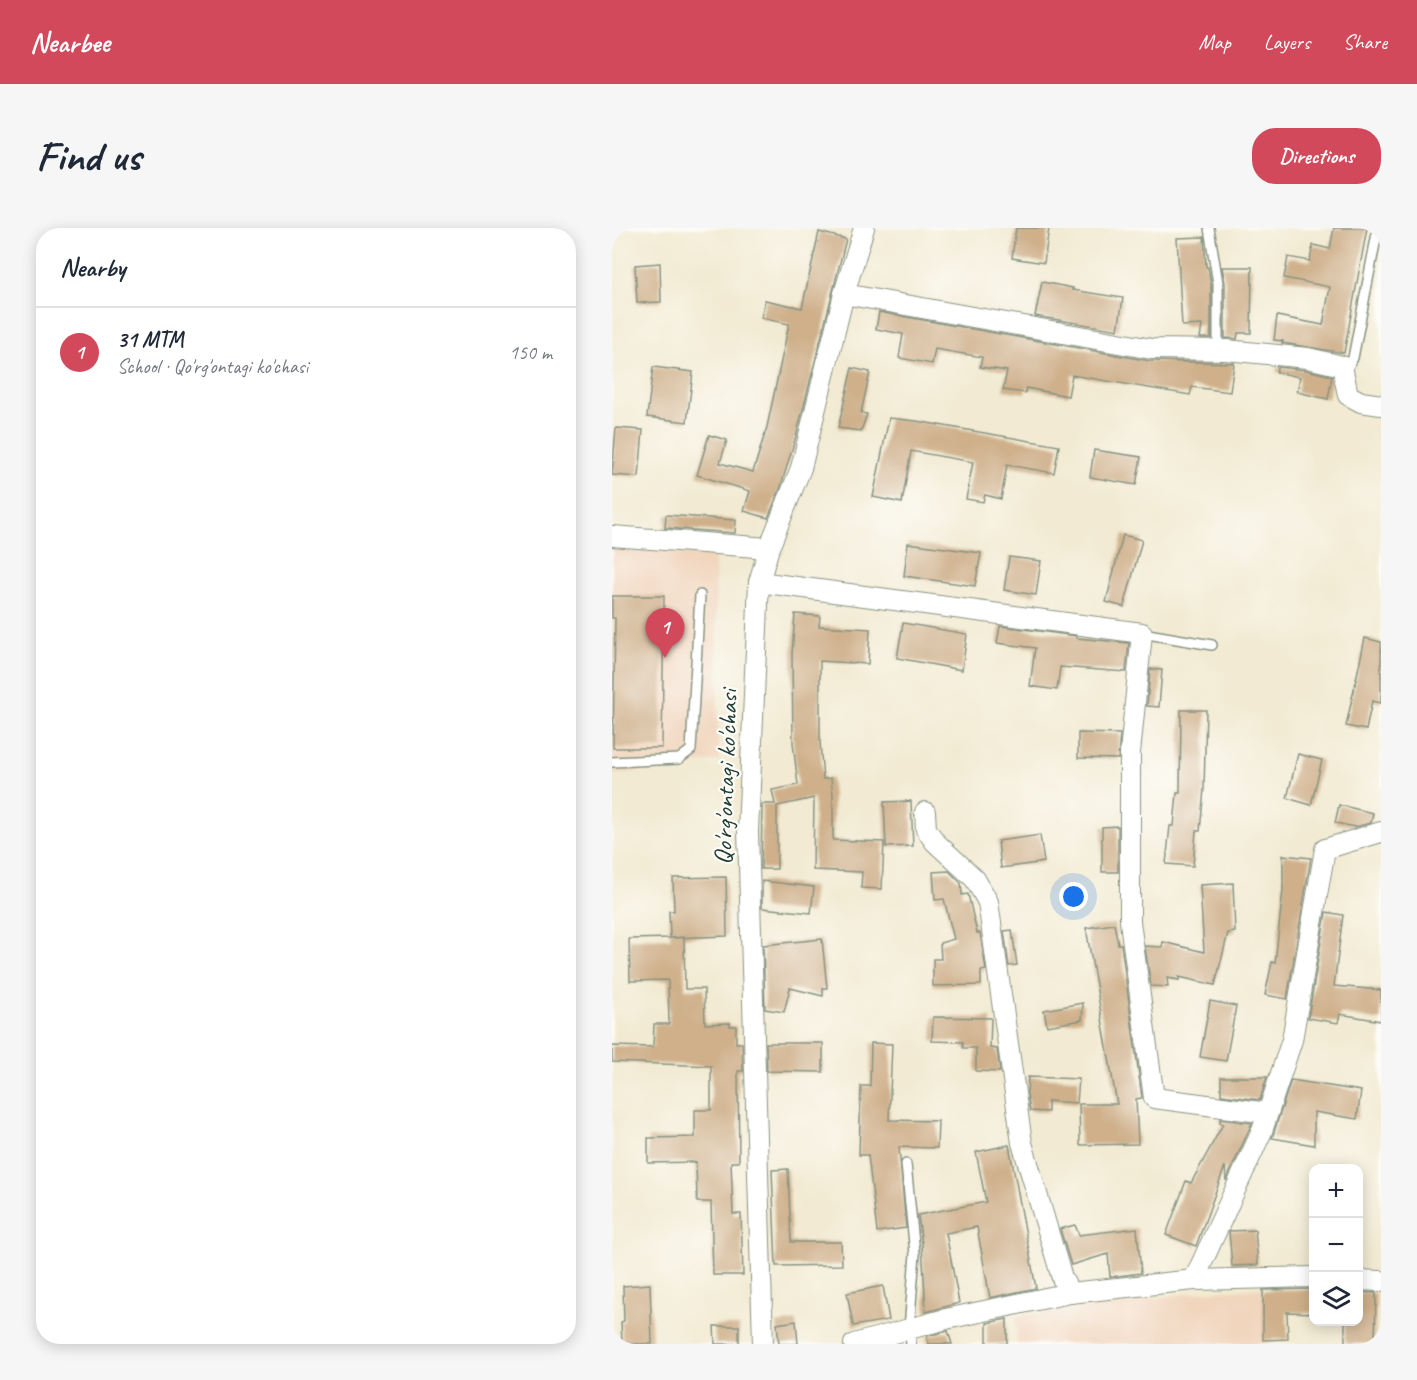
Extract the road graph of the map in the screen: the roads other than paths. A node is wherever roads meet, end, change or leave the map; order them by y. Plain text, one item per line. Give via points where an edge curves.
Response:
1 (864, 228) edge
2 (1209, 228) edge
3 (1378, 228) edge
4 (844, 294) junction
5 (1218, 349) junction
6 (1342, 366) junction
7 (1381, 405) edge
8 (612, 536) edge
9 (769, 548) junction
10 (759, 582) junction
11 (700, 595) dead end
12 (1142, 633) junction
13 (1212, 645) dead end
14 (612, 762) edge
15 (925, 812) dead end
16 (1381, 832) edge
17 (1268, 1113) junction
18 (906, 1164) dead end
19 (1309, 1277) edge
20 (1194, 1280) junction
21 (1363, 1280) edge
22 (1381, 1281) edge
23 (1070, 1293) junction
24 (910, 1336) edge
25 (763, 1344) edge
26 (854, 1344) edge

1 - 4 street, Qo'rg'ontagi ko'chasi
2 - 5 lane via 1218,283
3 - 6 lane via 1353,358
4 - 5 street via 1152,350
4 - 9 street, Qo'rg'ontagi ko'chasi via 801,468
5 - 6 street via 1308,358
6 - 7 street via 1348,395
8 - 9 street
9 - 10 street, Qo'rg'ontagi ko'chasi
10 - 12 street
10 - 25 street, Qo'rg'ontagi ko'chasi via 748,831
11 - 14 lane via 691,750 679,759
12 - 13 lane
12 - 17 street via 1130,753 1130,922 1155,1098
15 - 23 street via 926,829 934,842 975,879 988,902 1022,1143 1062,1278
16 - 17 street via 1325,849 1292,1040
17 - 20 street
18 - 24 lane via 915,1254
19 - 20 street
20 - 23 street
21 - 22 street
23 - 24 street via 946,1319
24 - 26 street

